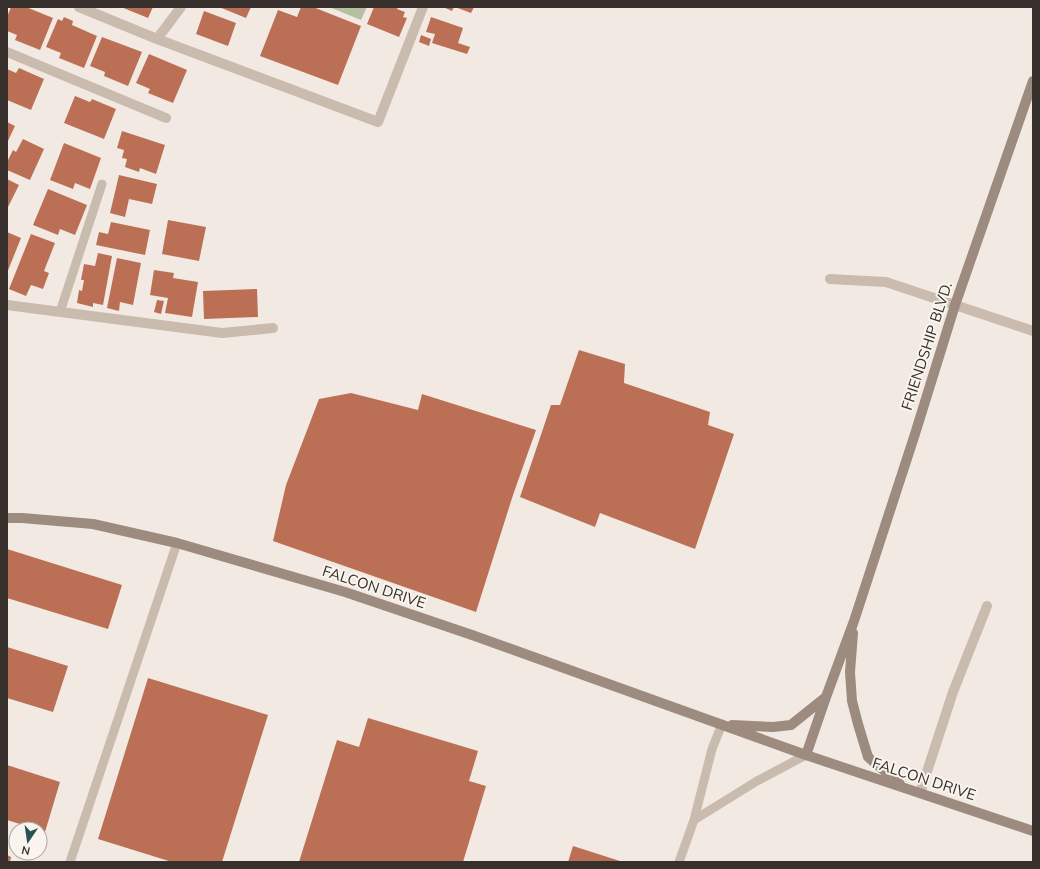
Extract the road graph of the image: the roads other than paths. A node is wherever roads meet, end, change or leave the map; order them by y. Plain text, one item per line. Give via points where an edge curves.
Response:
1 (79, 7) edge
2 (181, 7) edge
3 (423, 7) edge
4 (157, 39) junction
5 (7, 52) edge
6 (1033, 81) edge
7 (166, 118) dead end
8 (102, 184) dead end
9 (830, 279) dead end
10 (7, 305) edge
11 (955, 305) junction
12 (60, 312) junction
13 (272, 328) dead end
14 (1033, 331) edge
15 (7, 518) edge
16 (177, 543) junction
17 (987, 606) dead end
18 (854, 621) junction
19 (826, 697) junction
20 (722, 724) junction
21 (806, 755) junction
22 (905, 788) junction
23 (920, 793) junction
24 (694, 820) junction
25 (1033, 830) edge
26 (70, 862) edge
27 (679, 862) edge

1 - 4 street
2 - 4 street
3 - 4 street via 378,122
5 - 7 street
6 - 11 street, FRIENDSHIP BLVD.
8 - 12 lane
9 - 11 street via 886,282
10 - 12 street
11 - 14 street
11 - 18 street, FRIENDSHIP BLVD.
12 - 13 street via 222,333
15 - 16 street, FALCON DRIVE via 93,524
16 - 20 street, FALCON DRIVE via 345,592
16 - 26 lane
17 - 23 street via 953,692
18 - 19 street, FRIENDSHIP BLVD.
18 - 22 street, FRIENDSHIP BLVD. via 850,672 852,701 868,757
19 - 20 street via 791,725 773,727
19 - 21 street, FRIENDSHIP BLVD.
20 - 21 street, FALCON DRIVE
20 - 24 lane via 712,749
21 - 22 street, FALCON DRIVE
21 - 24 lane via 757,781
22 - 23 street, FALCON DRIVE
23 - 25 street, FALCON DRIVE
24 - 27 lane

